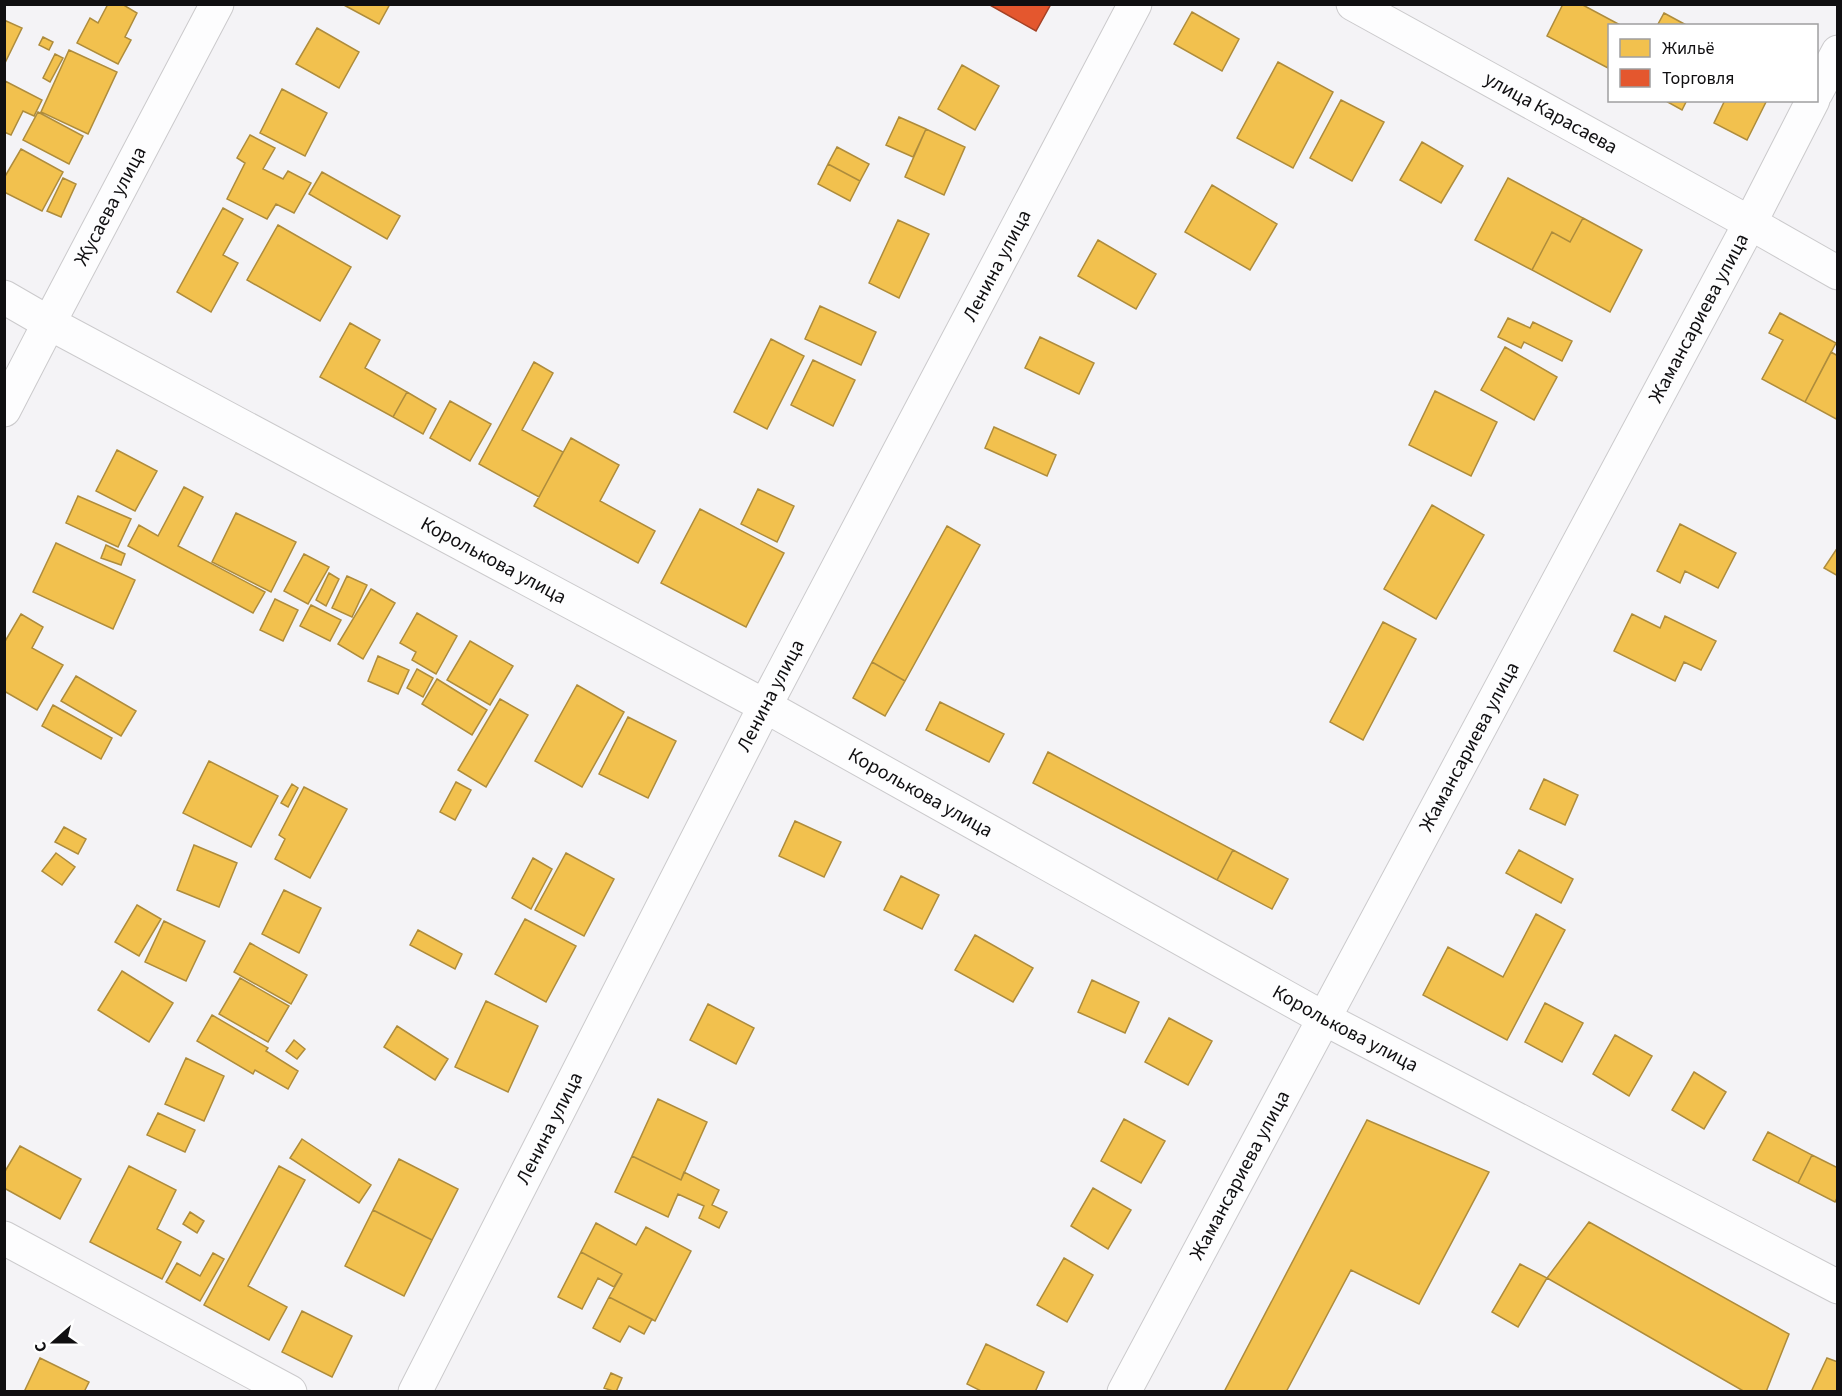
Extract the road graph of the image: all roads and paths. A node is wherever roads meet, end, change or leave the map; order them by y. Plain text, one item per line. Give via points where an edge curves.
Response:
1 (217, 4) edge
2 (1135, 4) edge
3 (1353, 4) edge
4 (1838, 52) edge
5 (1818, 89) edge
6 (1812, 102) edge
7 (1750, 223) junction
8 (1838, 273) edge
9 (4, 297) edge
10 (48, 323) junction
11 (4, 410) edge
12 (765, 706) junction
13 (1325, 1019) junction
14 (4, 1238) edge
15 (1838, 1287) edge
16 (290, 1392) edge
17 (415, 1392) edge
18 (1124, 1392) edge

1 - 10 street, Жусаева улица
2 - 12 street, Ленина улица
3 - 7 street, улица Карасаева
4 - 5 street
6 - 7 street, Жамансариева улица
7 - 8 street, улица Карасаева
7 - 13 street, Жамансариева улица
9 - 10 street, Королькова улица
10 - 11 street, Жусаева улица
10 - 12 street, Королькова улица
12 - 13 street, Королькова улица
12 - 17 street, Ленина улица
13 - 15 street, Королькова улица
13 - 18 street, Жамансариева улица
14 - 16 street

